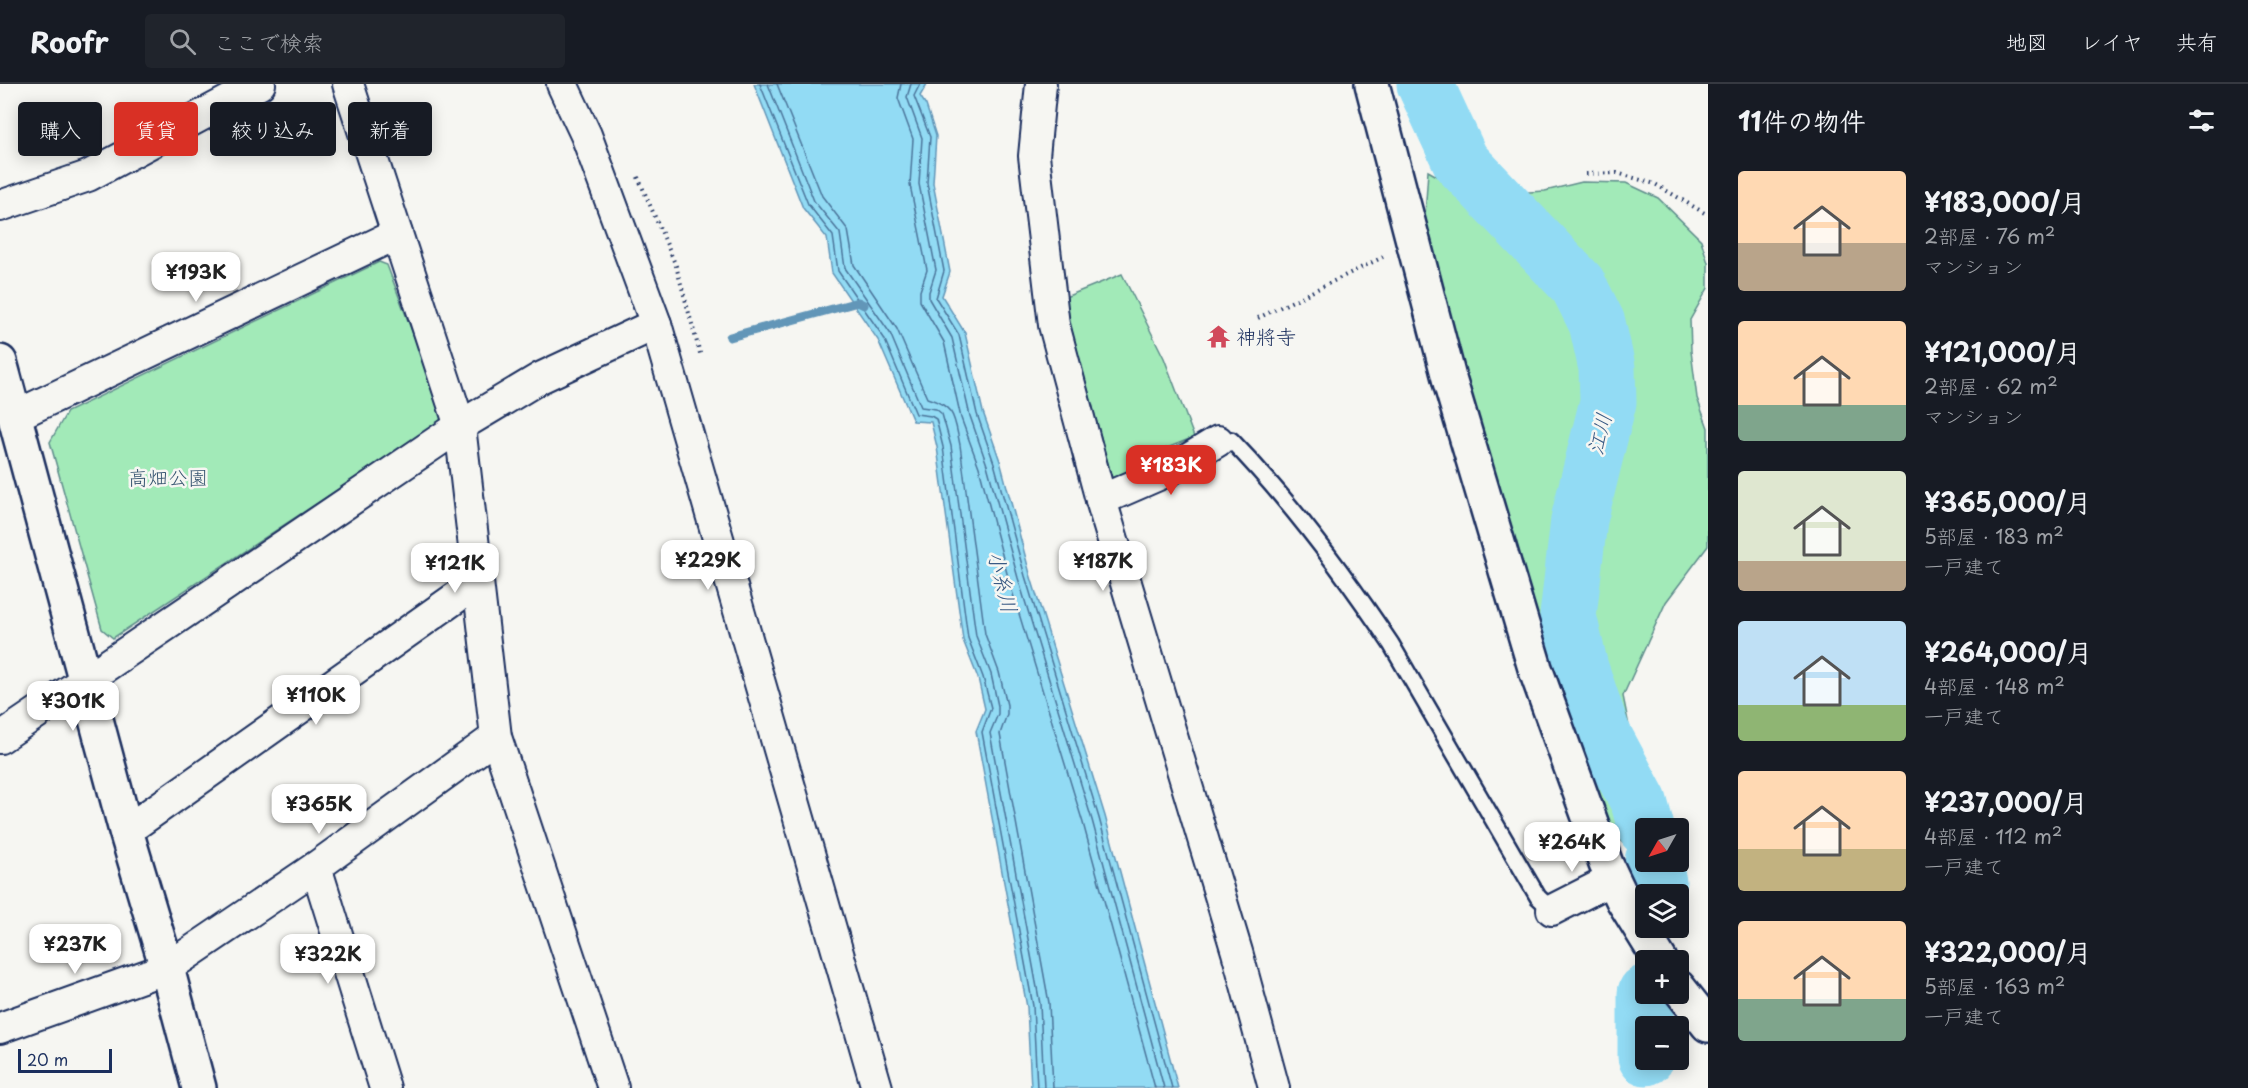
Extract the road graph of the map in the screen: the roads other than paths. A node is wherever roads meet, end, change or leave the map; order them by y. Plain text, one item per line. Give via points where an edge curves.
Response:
1 (260, 84) edge
2 (348, 84) edge
3 (562, 84) edge
4 (1041, 84) edge
5 (1372, 84) edge
6 (0, 206) edge
7 (397, 234) junction
8 (656, 324) junction
9 (0, 362) edge
10 (15, 416) junction
11 (460, 426) junction
12 (1218, 441) joint
13 (1101, 500) junction
14 (478, 582) junction
15 (85, 680) junction
16 (496, 737) junction
17 (0, 738) edge
18 (126, 831) junction
19 (316, 867) junction
20 (1618, 890) junction
21 (1551, 910) joint
22 (1654, 950) edge
23 (167, 968) junction
24 (1689, 1001) edge
25 (1708, 1025) edge
26 (0, 1028) edge
27 (199, 1088) edge
28 (385, 1088) edge
29 (613, 1088) edge
30 (877, 1088) edge
31 (1274, 1088) edge

1 - 6 street via 88,177
2 - 7 street
3 - 8 street via 586,135
4 - 13 street via 1034,156 1054,326
5 - 20 street via 1450,382 1535,668
7 - 10 street
7 - 11 street
8 - 11 street via 540,378
8 - 30 street
9 - 10 street
10 - 15 street
11 - 14 street
11 - 15 street
12 - 13 street via 1170,470
12 - 21 lane via 1231,440 1258,467 1364,604 1538,897
13 - 31 street
14 - 16 street
14 - 18 street
15 - 17 street
15 - 18 street
16 - 19 street
16 - 29 street
18 - 23 street
19 - 23 street
19 - 28 street
20 - 21 street
20 - 22 street
23 - 26 street
23 - 27 street
24 - 25 street

